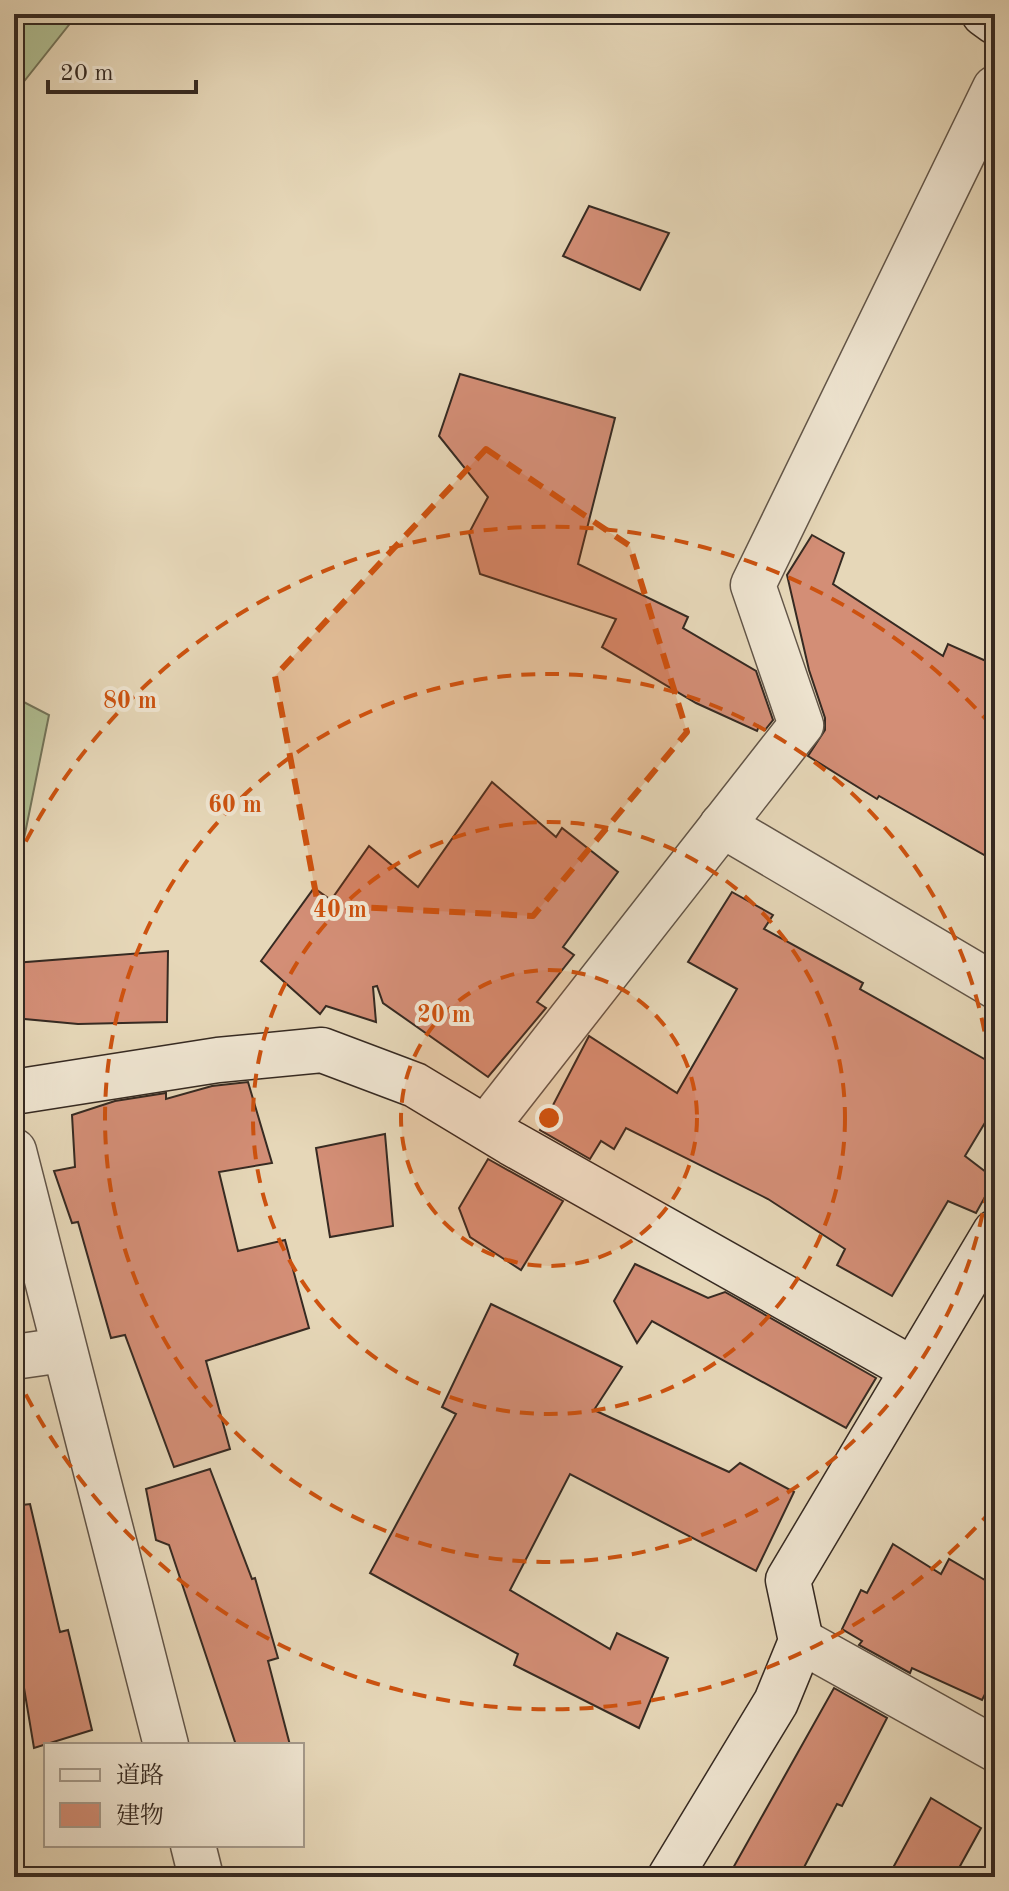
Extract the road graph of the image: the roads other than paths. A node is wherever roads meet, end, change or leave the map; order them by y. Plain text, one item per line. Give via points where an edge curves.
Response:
1 (984, 14) edge
2 (995, 22) edge
3 (995, 88) edge
4 (722, 825) junction
5 (995, 986) edge
6 (14, 1092) edge
7 (486, 1127) junction
8 (14, 1151) edge
9 (995, 1232) edge
10 (63, 1350) junction
11 (14, 1357) edge
12 (912, 1369) junction
13 (801, 1641) junction
14 (165, 1743) edge
15 (995, 1749) edge
16 (194, 1847) edge
17 (201, 1877) edge
18 (670, 1877) edge

1 - 2 street
3 - 4 street via 753,585 801,725
4 - 5 street
4 - 7 street
6 - 7 street via 218,1060 322,1050 415,1085
7 - 12 street
8 - 10 street
9 - 12 street
10 - 11 street
10 - 14 street
12 - 13 street via 788,1580
13 - 15 street
13 - 18 street via 776,1702
16 - 17 street

